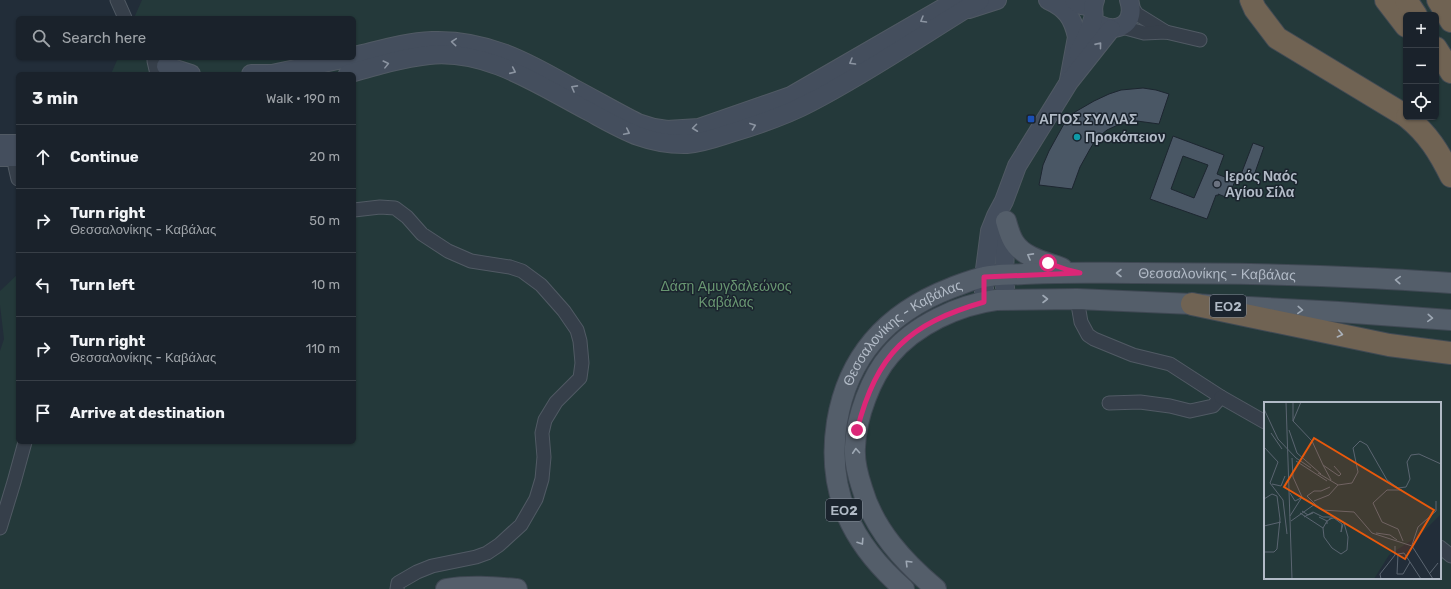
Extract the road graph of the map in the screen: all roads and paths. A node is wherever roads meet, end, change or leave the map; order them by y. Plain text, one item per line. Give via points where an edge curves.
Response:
1 (117, 0) edge
2 (980, 0) edge
3 (997, 0) edge
4 (1048, 0) edge
5 (1074, 0) edge
6 (1239, 0) edge
7 (1251, 0) edge
8 (1386, 0) edge
9 (1406, 0) edge
10 (1438, 0) edge
11 (1129, 2) edge
12 (959, 6) edge
13 (1093, 8) edge
14 (1414, 12) edge
15 (123, 16) edge
16 (1451, 21) edge
17 (1403, 22) edge
18 (1116, 28) junction
19 (1166, 32) junction
20 (1277, 38) junction
21 (1200, 40) dead end
22 (1439, 53) edge
23 (356, 56) edge
24 (337, 60) edge
25 (1072, 64) junction
26 (159, 67) edge
27 (1439, 69) edge
28 (182, 72) edge
29 (281, 72) edge
30 (356, 72) edge
31 (1451, 72) edge
32 (1069, 82) junction
33 (1451, 84) edge
34 (1403, 114) edge
35 (1410, 120) edge
36 (11, 156) edge
37 (16, 172) edge
38 (1451, 177) edge
39 (1004, 201) junction
40 (356, 210) edge
41 (1006, 222) junction
42 (1080, 273) junction
43 (1004, 275) junction
44 (984, 277) junction
45 (1451, 283) edge
46 (1077, 299) junction
47 (1006, 300) junction
48 (984, 302) junction
49 (1192, 304) junction
50 (1451, 320) edge
51 (1451, 353) edge
52 (1221, 397) junction
53 (1109, 402) dead end
54 (1264, 421) edge
55 (24, 444) edge
56 (0, 528) edge
57 (1441, 548) edge
58 (1451, 556) edge
59 (397, 589) edge
60 (446, 589) edge
61 (517, 589) edge
62 (904, 589) edge
63 (936, 589) edge

1 - 15 street
2 - 12 street
3 - 12 street
4 - 25 street via 1064,9 1076,31
5 - 13 street
6 - 20 highway via 1251,21 1261,32 1268,37
7 - 20 highway
8 - 17 highway
9 - 14 highway
10 - 16 highway
11 - 18 street via 1132,8 1129,19
11 - 19 street via 1138,14
12 -> 23 street via 799,92 699,128 667,130 638,123 527,62 490,48 442,41 423,42
30 -> 12 street via 430,55 469,58 519,74 635,136 663,142 697,143 796,110 845,83
13 - 18 street via 1100,26
13 - 25 street via 1085,39
18 - 19 street via 1144,33
32 -> 18 street
19 - 21 street
20 - 34 highway
22 - 31 highway
24 - 29 street
25 - 32 street
26 - 28 street
27 - 33 highway
32 - 39 street via 1017,166
35 - 38 highway via 1439,152
36 - 37 street
39 - 41 street
39 - 44 street via 990,231
40 - 59 street via 386,206 396,208 422,234 448,251 471,261 522,271 541,285 564,311 577,330 580,341 580,378 556,402 545,420 542,433 542,479 536,499 524,520 510,536 487,553 444,562 417,572 398,583
42 -> 41 main road via 1036,259 1021,251
41 - 43 street
42 - 43 main road, Θεσσαλονίκης - Καβάλας / ΕΟ2
45 -> 42 main road, Θεσσαλονίκης - Καβάλας / ΕΟ2 via 1192,273
43 - 44 main road, Θεσσαλονίκης - Καβάλας / ΕΟ2
43 - 47 street
44 - 48 street
44 -> 62 main road, Θεσσαλονίκης - Καβάλας / ΕΟ2 via 933,295 888,324 862,358 842,400 835,436 834,463 842,503 850,524 864,546
47 -> 46 main road, Θεσσαλονίκης - Καβάλας / ΕΟ2
46 - 49 main road, Θεσσαλονίκης - Καβάλας / ΕΟ2
46 - 52 street via 1079,316 1088,335 1133,355 1170,364
47 - 48 main road, Θεσσαλονίκης - Καβάλας / ΕΟ2
63 -> 48 main road, Θεσσαλονίκης - Καβάλας / ΕΟ2 via 892,546 879,525 862,490 858,475 855,448 857,430 871,387 890,355 921,328 944,315
49 -> 50 main road, Θεσσαλονίκης - Καβάλας / ΕΟ2
49 -> 51 highway via 1388,344
52 - 53 street via 1213,406 1190,411 1140,402
52 - 54 street
55 - 56 street
57 - 58 street
60 - 61 main road via 466,586

